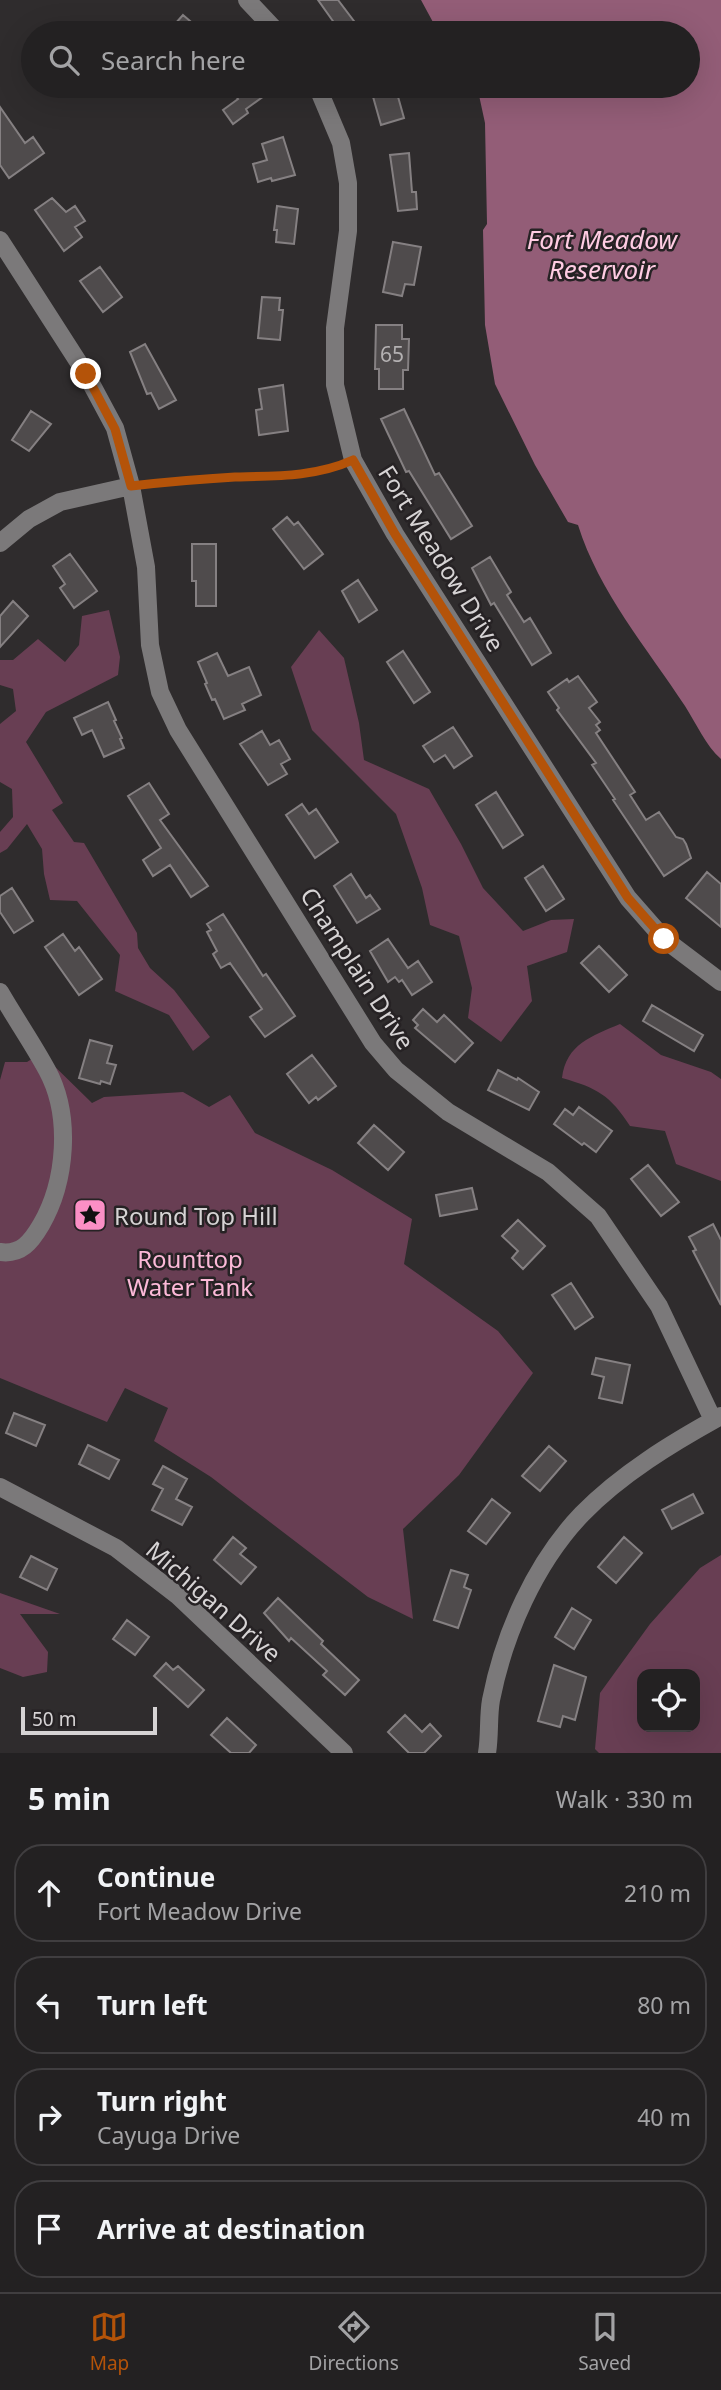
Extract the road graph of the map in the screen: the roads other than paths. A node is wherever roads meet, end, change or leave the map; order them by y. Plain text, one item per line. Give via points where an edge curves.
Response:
1 (247, 0) edge
2 (267, 21) edge
3 (322, 98) edge
4 (0, 240) edge
5 (131, 486) junction
6 (0, 543) edge
7 (721, 982) edge
8 (0, 992) edge
9 (0, 1252) edge
10 (717, 1418) edge
11 (0, 1487) edge
12 (344, 1753) edge
13 (487, 1753) edge

1 - 2 street
3 - 7 street, Fort Meadow Drive via 341,143 348,183 335,373 353,460 395,534 628,898 664,939
4 - 5 street, Champlain Drive via 86,374 115,429
5 - 6 street via 60,502
5 - 10 street, Champlain Drive via 146,567 150,645 160,692 178,730 317,955 373,1043 396,1070 448,1112 548,1172 598,1216 659,1306
8 - 9 street via 56,1090 63,1144 48,1212 31,1242 16,1252
10 - 13 street via 614,1486 581,1515 553,1550 508,1639 491,1702
11 - 12 street, Michigan Drive via 116,1548 177,1595

